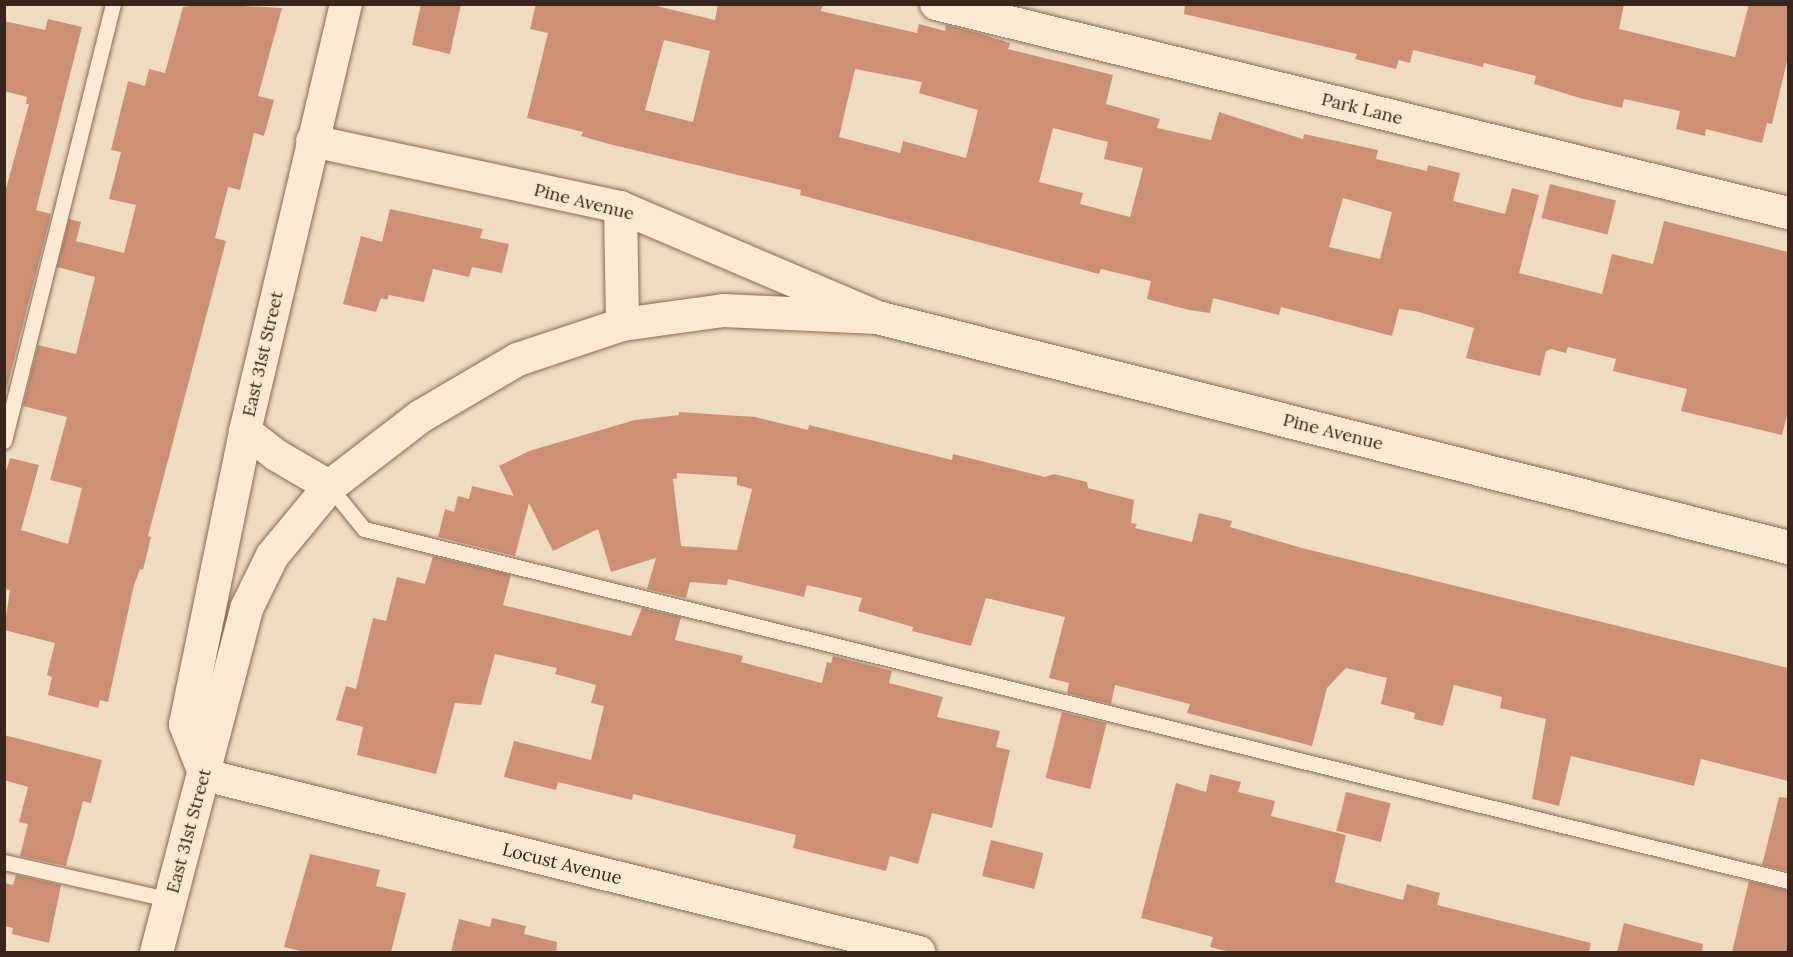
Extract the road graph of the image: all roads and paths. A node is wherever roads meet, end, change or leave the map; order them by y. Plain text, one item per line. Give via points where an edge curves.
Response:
1 (113, 4) edge
2 (346, 4) edge
3 (936, 4) edge
4 (312, 141) junction
5 (620, 207) junction
6 (1788, 213) edge
7 (877, 317) junction
8 (622, 324) junction
9 (245, 431) junction
10 (4, 441) edge
11 (329, 486) junction
12 (1788, 547) edge
13 (205, 775) junction
14 (4, 862) edge
15 (1788, 881) edge
16 (171, 900) junction
17 (156, 952) edge
18 (919, 952) edge

1 - 10 lane
2 - 4 street, East 31st Street
3 - 6 street, Park Lane
4 - 5 street, Pine Avenue
4 - 9 street, East 31st Street
5 - 7 street, Pine Avenue
5 - 8 street
7 - 8 street, Pine Avenue via 723,310
7 - 12 street, Pine Avenue
8 - 11 street, Pine Avenue via 517,359 420,416
9 - 11 street, East 31st Street via 276,455
9 - 13 street via 185,724
11 - 13 street, East 31st Street via 272,555 246,608
11 - 15 lane via 364,529
13 - 16 street, East 31st Street
13 - 18 street, Locust Avenue
14 - 16 lane
16 - 17 street, East 31st Street

